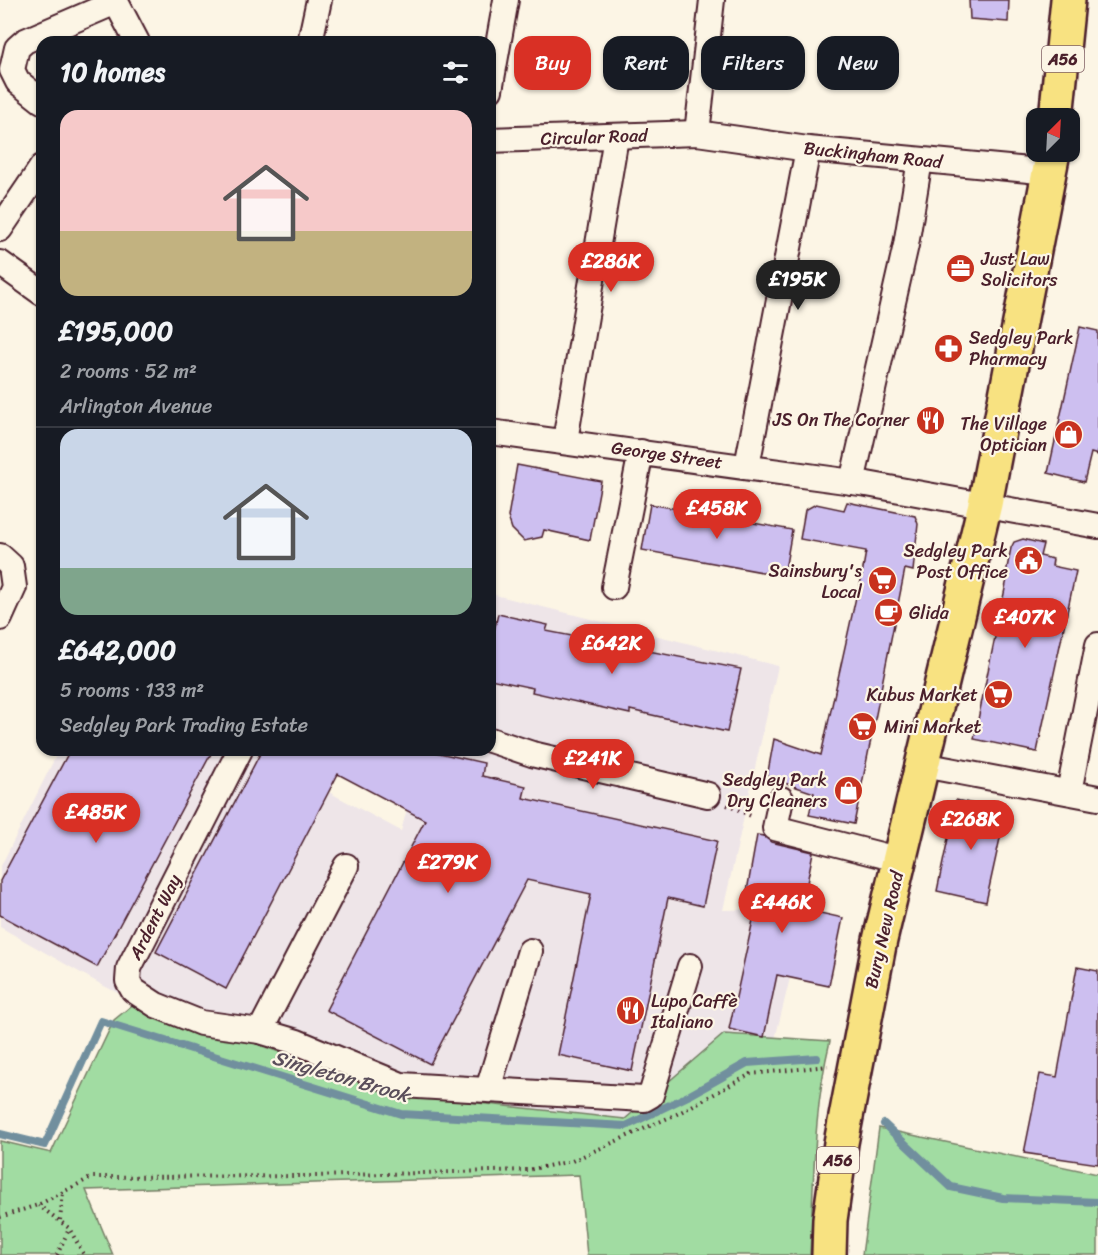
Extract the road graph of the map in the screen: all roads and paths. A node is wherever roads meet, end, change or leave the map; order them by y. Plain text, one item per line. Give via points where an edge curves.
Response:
1 (319, 0) edge
2 (506, 0) edge
3 (712, 0) edge
4 (1068, 0) edge
5 (116, 1) edge
6 (36, 36) edge
7 (36, 36) edge
8 (134, 36) edge
9 (311, 36) edge
10 (496, 56) edge
11 (36, 96) edge
12 (1057, 108) edge
13 (697, 133) junction
14 (616, 137) junction
15 (496, 140) edge
16 (808, 149) junction
17 (920, 160) junction
18 (1026, 162) edge
19 (1052, 162) edge
20 (36, 176) edge
21 (0, 229) edge
22 (0, 263) edge
23 (36, 289) edge
24 (496, 433) edge
25 (565, 441) junction
26 (641, 452) junction
27 (747, 466) junction
28 (852, 482) junction
29 (985, 504) junction
30 (1098, 526) edge
31 (0, 556) edge
32 (614, 587) dead end
33 (0, 618) edge
34 (1098, 645) edge
35 (496, 742) edge
36 (237, 756) edge
37 (923, 765) junction
38 (1069, 792) junction
39 (708, 795) joint
40 (1098, 798) edge
41 (781, 799) dead end
42 (775, 828) junction
43 (900, 860) junction
44 (346, 866) dead end
45 (530, 951) dead end
46 (690, 966) dead end
47 (260, 1031) junction
48 (817, 1066) dead end
49 (488, 1089) junction
50 (63, 1193) junction
51 (38, 1205) junction
52 (0, 1211) edge
53 (6, 1214) junction
54 (0, 1217) edge
55 (60, 1221) junction
56 (69, 1228) junction
57 (57, 1255) edge
58 (84, 1255) edge
59 (829, 1255) edge

1 - 9 street
2 - 10 street
3 - 13 street
4 - 12 highway, A56
5 - 7 street
5 - 8 street
6 - 11 street via 17,48 12,70 18,82
13 - 14 street, Circular Road
13 - 16 street, Buckingham Road
14 - 15 street, Circular Road
14 - 25 street
16 - 17 street, Buckingham Road
16 - 27 street
17 - 18 street, Buckingham Road
17 - 28 street via 906,245
19 - 29 highway, Bury New Road
20 - 21 street
22 - 23 street
24 - 25 street, George Street
25 - 26 street, George Street
26 - 27 street, George Street
26 - 32 street
27 - 28 street, George Street
28 - 29 street, George Street
29 - 30 street, George Street
29 - 37 highway, Bury New Road / A56
31 - 33 street via 11,566 14,587
34 - 38 street
35 - 39 street
36 - 47 street, Ardent Way via 129,969 128,981 132,990 156,1005 201,1023
37 - 38 street
37 - 43 highway, Bury New Road / A56
38 - 40 street
39 - 42 path
41 - 42 street
42 - 43 street
43 - 59 highway, Bury New Road / A56 via 880,940 841,1143
44 - 47 street
45 - 49 street
46 - 49 street, Ardent Way via 651,1095 644,1099
47 - 49 street, Ardent Way via 401,1085
48 - 50 path via 751,1074 679,1113 572,1161 528,1170 92,1177
50 - 51 path
50 - 55 path
51 - 53 path
51 - 55 path
52 - 53 path
53 - 54 path
55 - 56 path
56 - 57 path
56 - 58 path

